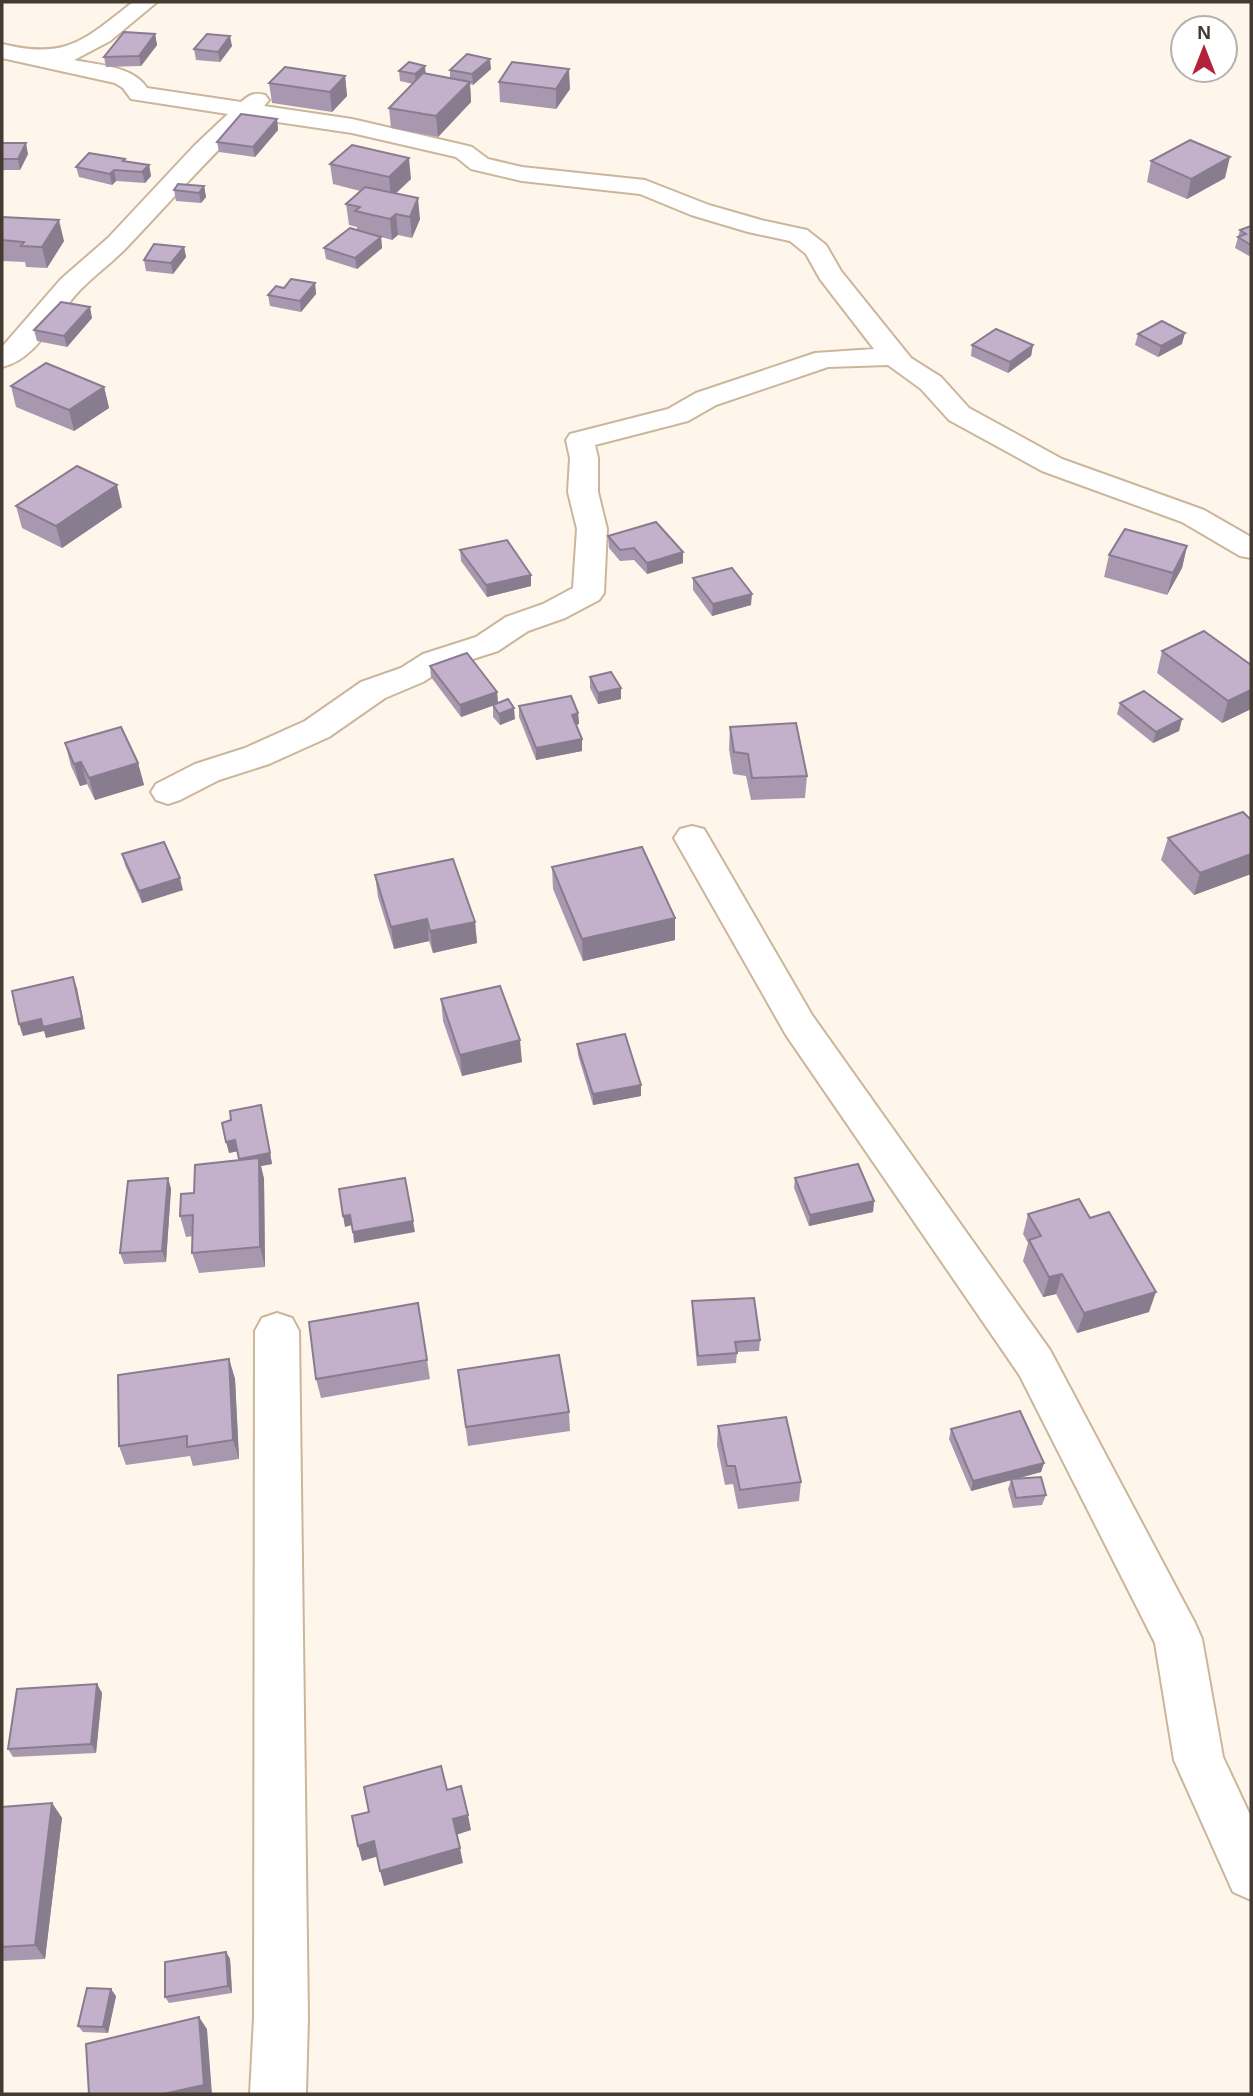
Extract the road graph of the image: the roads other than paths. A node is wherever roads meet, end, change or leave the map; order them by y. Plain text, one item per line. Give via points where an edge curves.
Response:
1 (146, 2) edge
2 (2, 51) edge
3 (36, 58) junction
4 (275, 87) edge
5 (242, 111) junction
6 (895, 357) junction
7 (2, 359) edge
8 (1251, 549) edge
9 (168, 792) dead end
10 (692, 838) dead end
11 (276, 1331) dead end
12 (1251, 1874) edge
13 (278, 2094) edge

1 - 3 street via 101,38 55,58
2 - 3 street
3 - 5 street via 123,78 132,82 139,94
4 - 5 street
5 - 6 street via 362,128 464,152 480,164 522,174 645,187 700,211 757,228 798,234 817,250 829,274
5 - 7 street via 117,243 70,285 17,349
6 - 8 street via 932,383 959,414 1008,442 1052,465 1193,516
6 - 9 street via 825,359 706,399 678,415 580,440 583,492 592,529 588,593 517,624 487,644 434,661 373,690 317,729
10 - 12 street via 799,1025 1035,1363 1178,1639 1199,1760
11 - 13 street

